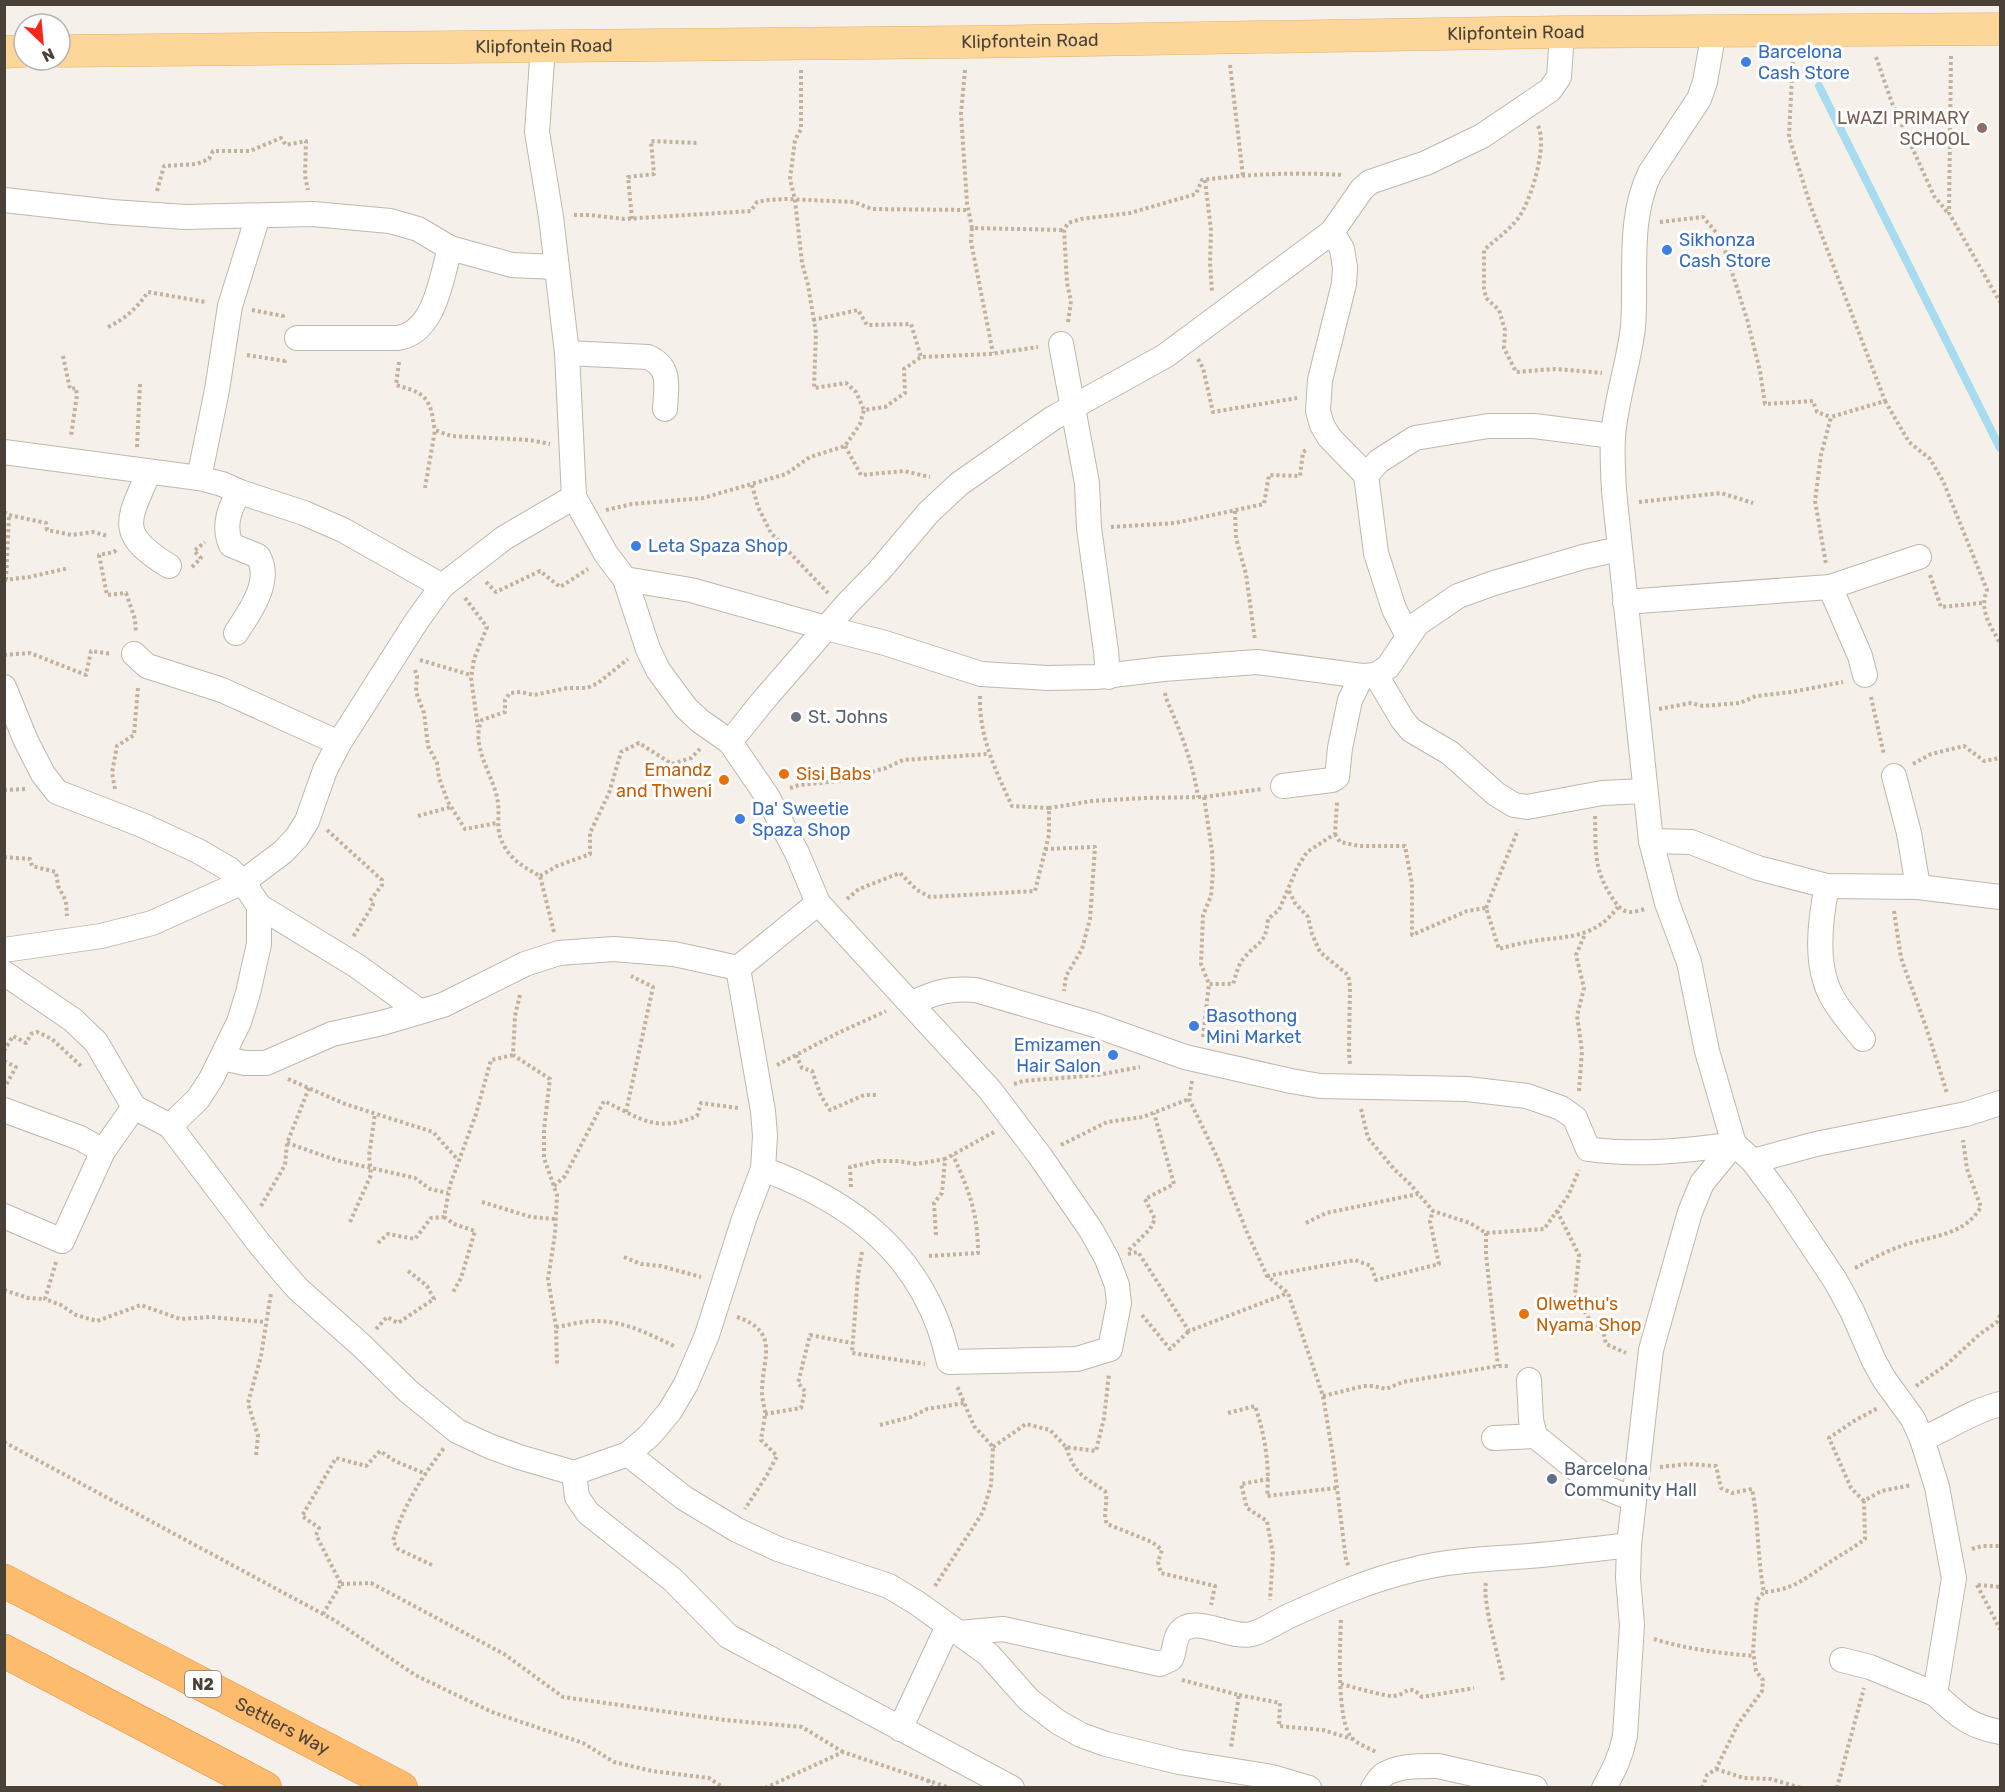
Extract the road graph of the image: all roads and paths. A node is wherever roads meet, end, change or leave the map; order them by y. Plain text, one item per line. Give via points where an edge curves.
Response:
1 (2001, 29) edge
2 (1714, 31) junction
3 (1562, 32) junction
4 (543, 46) junction
5 (1793, 49) dead end
6 (1951, 50) dead end
7 (72, 51) edge
8 (1875, 53) dead end
9 (1230, 55) dead end
10 (801, 60) dead end
11 (965, 60) dead end
12 (1521, 111) junction
13 (698, 143) dead end
14 (1243, 176) junction
15 (1205, 180) junction
16 (1370, 182) junction
17 (4, 200) edge
18 (795, 200) junction
19 (968, 210) junction
20 (1949, 213) junction
21 (313, 214) junction
22 (151, 215) junction
23 (258, 216) junction
24 (551, 217) junction
25 (632, 219) junction
26 (972, 228) junction
27 (1636, 228) junction
28 (1064, 230) junction
29 (1332, 232) junction
30 (450, 248) junction
31 (556, 267) junction
32 (2001, 302) edge
33 (230, 306) junction
34 (1215, 318) junction
35 (813, 320) junction
36 (108, 327) dead end
37 (292, 336) junction
38 (398, 338) junction
39 (1061, 344) junction
40 (223, 353) junction
41 (567, 353) junction
42 (993, 353) junction
43 (63, 356) dead end
44 (1165, 356) junction
45 (921, 357) junction
46 (1623, 375) junction
47 (140, 384) dead end
48 (1318, 396) junction
49 (1885, 400) junction
50 (1073, 406) junction
51 (665, 408) dead end
52 (864, 410) junction
53 (1831, 417) junction
54 (435, 430) junction
55 (1613, 436) junction
56 (1329, 437) junction
57 (845, 446) junction
58 (571, 448) junction
59 (4, 452) edge
60 (67, 461) junction
61 (142, 470) junction
62 (1366, 475) junction
63 (199, 478) junction
64 (959, 484) junction
65 (752, 485) junction
66 (425, 488) dead end
67 (240, 492) junction
68 (1753, 503) dead end
69 (1615, 504) junction
70 (580, 506) junction
71 (1234, 511) junction
72 (7, 513) edge
73 (1089, 528) junction
74 (128, 537) junction
75 (228, 538) junction
76 (1619, 549) junction
77 (608, 556) junction
78 (1919, 557) joint
79 (469, 564) junction
80 (169, 566) joint
81 (69, 568) dead end
82 (625, 579) junction
83 (5, 580) edge
84 (444, 583) junction
85 (1830, 587) junction
86 (1625, 602) junction
87 (1982, 603) junction
88 (847, 604) junction
89 (826, 628) junction
90 (236, 633) dead end
91 (1408, 636) junction
92 (2001, 643) edge
93 (648, 649) junction
94 (4, 655) edge
95 (404, 655) junction
96 (140, 660) junction
97 (1257, 662) junction
98 (1163, 669) junction
99 (981, 674) junction
100 (471, 675) junction
101 (1865, 675) junction
102 (1369, 676) junction
103 (1108, 677) junction
104 (4, 687) edge
105 (1637, 712) junction
106 (478, 728) junction
107 (722, 737) junction
108 (339, 743) junction
109 (988, 754) junction
110 (2001, 758) edge
111 (1894, 776) junction
112 (1337, 777) junction
113 (1283, 786) joint
114 (1645, 791) junction
115 (1602, 793) junction
116 (766, 796) junction
117 (1198, 797) junction
118 (1204, 797) junction
119 (451, 807) junction
120 (1527, 807) junction
121 (1048, 808) junction
122 (309, 816) junction
123 (418, 816) dead end
124 (122, 818) junction
125 (497, 823) junction
126 (1335, 834) junction
127 (1651, 841) junction
128 (1045, 849) junction
129 (4, 857) edge
130 (540, 876) junction
131 (243, 882) junction
132 (1827, 886) junction
133 (1890, 886) junction
134 (1918, 887) junction
135 (1289, 890) junction
136 (2001, 897) edge
137 (1667, 903) junction
138 (260, 906) junction
139 (1618, 907) junction
140 (823, 908) junction
141 (1486, 908) junction
142 (1585, 934) junction
143 (67, 942) junction
144 (614, 949) junction
145 (4, 950) edge
146 (559, 953) junction
147 (338, 954) junction
148 (525, 964) junction
149 (738, 968) junction
150 (4, 973) edge
151 (1209, 984) junction
152 (912, 1003) junction
153 (418, 1011) junction
154 (1061, 1014) junction
155 (1863, 1039) dead end
156 (4, 1051) edge
157 (513, 1055) junction
158 (796, 1055) junction
159 (222, 1058) junction
160 (1194, 1059) junction
161 (4, 1061) edge
162 (266, 1063) junction
163 (115, 1076) junction
164 (756, 1076) junction
165 (1361, 1087) junction
166 (4, 1088) edge
167 (309, 1088) junction
168 (990, 1090) junction
169 (876, 1095) dead end
170 (1189, 1099) junction
171 (2001, 1103) edge
172 (134, 1107) junction
173 (4, 1110) edge
174 (763, 1111) junction
175 (626, 1112) junction
176 (1154, 1113) junction
177 (375, 1114) junction
178 (1953, 1115) junction
179 (1575, 1119) junction
180 (1013, 1122) junction
181 (170, 1126) junction
182 (287, 1143) junction
183 (1734, 1144) junction
184 (1588, 1149) junction
185 (103, 1151) junction
186 (953, 1155) junction
187 (1040, 1156) junction
188 (945, 1159) junction
189 (458, 1160) junction
190 (1753, 1161) junction
191 (370, 1168) junction
192 (763, 1169) junction
193 (554, 1186) junction
194 (448, 1193) junction
195 (1419, 1194) junction
196 (482, 1202) dead end
197 (845, 1210) junction
198 (1433, 1210) junction
199 (1557, 1211) junction
200 (4, 1216) edge
201 (444, 1217) junction
202 (240, 1219) junction
203 (556, 1219) junction
204 (350, 1222) dead end
205 (1306, 1223) dead end
206 (878, 1233) junction
207 (1486, 1233) junction
208 (936, 1235) dead end
209 (62, 1241) junction
210 (378, 1243) dead end
211 (624, 1257) dead end
212 (406, 1270) dead end
213 (284, 1272) junction
214 (912, 1275) junction
215 (1267, 1276) junction
216 (1835, 1280) junction
217 (725, 1284) junction
218 (4, 1290) edge
219 (1288, 1293) junction
220 (452, 1294) dead end
221 (45, 1299) junction
222 (1119, 1303) junction
223 (716, 1311) junction
224 (2001, 1315) edge
225 (265, 1322) junction
226 (556, 1327) junction
227 (1189, 1331) junction
228 (852, 1343) junction
229 (362, 1346) junction
230 (1110, 1349) junction
231 (698, 1355) junction
232 (949, 1362) junction
233 (1649, 1363) junction
234 (557, 1364) dead end
235 (1498, 1366) junction
236 (1529, 1380) joint
237 (1323, 1396) junction
238 (1897, 1398) junction
239 (964, 1403) junction
240 (2001, 1404) edge
241 (765, 1413) junction
242 (1228, 1413) dead end
243 (880, 1425) dead end
244 (457, 1431) junction
245 (1535, 1436) junction
246 (1494, 1438) dead end
247 (1922, 1439) junction
248 (4, 1442) edge
249 (993, 1447) junction
250 (1066, 1447) junction
251 (628, 1454) junction
252 (256, 1455) dead end
253 (1639, 1469) junction
254 (574, 1473) junction
255 (426, 1474) junction
256 (1269, 1479) junction
257 (1938, 1487) junction
258 (1336, 1488) junction
259 (1633, 1499) junction
260 (1864, 1502) junction
261 (737, 1530) junction
262 (1629, 1545) junction
263 (1493, 1559) junction
264 (432, 1565) dead end
265 (4, 1581) edge
266 (1966, 1581) junction
267 (341, 1584) junction
268 (2001, 1587) edge
269 (1347, 1591) junction
270 (1764, 1592) junction
271 (917, 1603) junction
272 (323, 1614) junction
273 (1286, 1617) junction
274 (1632, 1625) junction
275 (1209, 1627) junction
276 (2001, 1629) edge
277 (954, 1630) junction
278 (4, 1651) edge
279 (1753, 1656) junction
280 (1842, 1660) dead end
281 (1164, 1664) junction
282 (1870, 1667) junction
283 (1503, 1680) dead end
284 (1341, 1684) junction
285 (1474, 1688) dead end
286 (1935, 1694) junction
287 (1239, 1695) junction
288 (900, 1729) junction
289 (2001, 1732) edge
290 (1352, 1739) junction
291 (843, 1752) junction
292 (1716, 1769) junction
293 (1231, 1771) junction
294 (928, 1779) junction
295 (1378, 1782) edge
296 (265, 1788) edge
297 (400, 1788) edge
298 (724, 1788) edge
299 (765, 1788) edge
300 (932, 1788) edge
301 (950, 1788) edge
302 (1012, 1788) edge
303 (1309, 1788) edge
304 (1534, 1788) edge
305 (1604, 1788) edge
306 (1702, 1788) edge
307 (1801, 1788) edge
308 (1837, 1788) edge

1 - 2 main road, Klipfontein Road
2 - 3 main road, Klipfontein Road
2 - 27 street via 1699,99 1645,183
3 - 4 main road, Klipfontein Road
3 - 12 street via 1561,68 1556,84
4 - 7 main road, Klipfontein Road
4 - 24 street via 537,132
5 - 49 path via 1789,137 1811,207
6 - 20 path
8 - 20 path via 1892,103 1934,196
9 - 14 path
10 - 18 path via 801,129 795,140 790,178
11 - 19 path via 961,114
12 - 16 street via 1473,141
12 - 46 path via 1537,124 1542,134 1534,179 1527,204 1518,218 1484,250 1486,298 1499,310 1505,330 1504,348 1516,372 1555,369
13 - 25 path via 651,141 654,174 628,177
14 - 15 path
14 - 16 path via 1317,173 1354,176
15 - 28 path via 1196,194 1130,213 1081,219 1068,223
15 - 34 path
16 - 29 street
17 - 22 street
18 - 19 path via 854,202 872,209
18 - 25 path via 757,202 751,211
18 - 35 path
19 - 26 path
20 - 32 path
21 - 22 path via 305,176 306,141 286,146 281,138 250,151 213,151 209,159 197,164 164,166
21 - 23 street
21 - 30 street via 390,221 418,229
22 - 23 street
23 - 33 street
24 - 25 path
24 - 31 street
26 - 28 path
26 - 42 path
27 - 46 street via 1633,329
27 - 53 path via 1703,217 1721,238 1761,371 1765,404 1813,401 1817,412
28 - 39 path via 1071,301
29 - 34 street
29 - 48 street via 1342,249 1344,284
30 - 31 street via 512,265
30 - 38 street via 425,322 408,337
31 - 41 street
33 - 36 path via 148,292 138,306
33 - 37 path via 283,316 282,327
33 - 40 street
34 - 44 street
35 - 45 path via 858,310 867,325 911,324
35 - 52 path via 814,388 846,383
37 - 38 street
37 - 40 path via 285,361
38 - 54 path via 396,385 420,392 427,400
39 - 42 path
39 - 50 street
40 - 63 street
41 - 51 street via 648,357 657,361 665,371
41 - 58 street
42 - 45 path
43 - 60 path via 70,389 76,388 77,395
44 - 48 path via 1197,359 1214,412
44 - 50 street
45 - 52 path via 904,369 905,393 885,407
46 - 55 street
47 - 61 path
48 - 56 street via 1318,411
49 - 53 path
49 - 87 path via 1909,442 1930,459 1943,481 1987,590
50 - 64 street
50 - 73 street via 1087,483
52 - 57 path
53 - 85 path via 1815,501
54 - 58 path via 451,436 530,440
54 - 66 path
55 - 62 street via 1534,426 1488,426 1415,438 1379,461
55 - 69 street
56 - 62 street
56 - 71 path via 1303,452 1300,476 1269,475 1264,504
57 - 64 path via 861,475 903,471
57 - 65 path via 810,457 786,474
58 - 70 street
59 - 60 street
60 - 61 street
61 - 63 street
61 - 74 street
62 - 91 street via 1376,553 1394,609
63 - 67 street
64 - 88 street
65 - 70 path via 703,498
65 - 88 path via 771,533 825,591
67 - 75 street via 229,515
67 - 84 street via 343,530
68 - 69 path via 1721,493
69 - 76 street
70 - 77 street
70 - 79 street via 504,538
71 - 73 path via 1175,523
71 - 97 path
72 - 74 path via 45,523 47,530 72,535 93,531
72 - 83 path
73 - 103 street
74 - 80 street
74 - 96 path via 114,552 99,555 107,595 126,593 135,619
75 - 80 path via 207,540 194,551 201,558 191,568 180,562
75 - 90 street via 231,545 258,556 263,570 259,592
76 - 86 street
76 - 91 street via 1494,582 1458,596 1436,609
77 - 79 path via 560,587 540,571 496,592
77 - 82 street
78 - 85 street
78 - 87 path via 1923,557 1941,607
79 - 84 street
81 - 83 path
82 - 89 street via 691,590
82 - 93 street
84 - 95 street
84 - 100 path via 470,604 487,627
85 - 86 street
85 - 101 street
86 - 105 street
87 - 92 path
88 - 89 street
89 - 99 street
89 - 107 street via 762,702
91 - 102 street via 1388,668
93 - 106 path via 633,655 587,688 534,695 510,693 505,700 506,712 482,720
93 - 107 street via 658,670 687,708
94 - 96 path via 30,653 86,675 91,651
95 - 100 path
95 - 108 street
95 - 119 path via 417,676 416,692 424,713 428,746
96 - 108 street via 222,690
96 - 124 path via 134,735 117,746 112,773
97 - 98 street
97 - 102 street
98 - 103 street
98 - 117 path via 1166,699 1187,748
99 - 103 street
99 - 109 path via 980,713
100 - 106 path
101 - 105 path via 1804,690 1756,696 1740,704 1690,703
101 - 111 path via 1885,761
102 - 112 street via 1350,700
102 - 120 street via 1411,730 1450,753 1496,794 1514,805
104 - 124 street via 26,741 50,785 57,792
105 - 114 street
106 - 125 path via 487,773 499,806
107 - 116 street
107 - 130 path via 691,758 672,764 639,743 621,752 609,793 590,833 590,854
108 - 122 street
109 - 116 path via 903,760 839,781 799,785
109 - 121 path via 1012,806
110 - 111 path via 1984,761 1964,746 1931,754
111 - 134 street
112 - 113 street
112 - 126 path
113 - 118 path
114 - 115 street
114 - 127 street
115 - 120 street
115 - 139 path via 1595,815 1597,863
116 - 140 street
117 - 118 path
117 - 121 path via 1092,801
118 - 151 path via 1213,872 1211,896 1203,915 1201,964
119 - 123 path
119 - 125 path via 465,829
120 - 141 path
121 - 128 path
122 - 131 street via 283,852
122 - 147 path via 382,880 363,924
124 - 131 street via 198,851
125 - 130 path via 501,842 511,858
126 - 135 path via 1307,852
126 - 141 path via 1340,842 1359,846 1405,846 1412,884 1412,935 1467,911
127 - 132 street via 1691,842 1758,868
127 - 137 street
128 - 140 path via 1035,891 930,897 900,873
128 - 154 path via 1095,847 1090,919 1082,949 1066,976
129 - 143 path via 30,859 32,866 56,872 66,901
130 - 146 path
131 - 138 street
131 - 143 street via 141,926
132 - 133 street
132 - 155 street via 1822,917 1823,970 1832,999
133 - 134 street
133 - 178 path via 1901,958
134 - 136 street
135 - 151 path via 1279,910 1268,919 1267,933 1242,959 1233,984
135 - 165 path via 1308,917 1320,952 1348,975 1351,1069
137 - 139 path via 1630,912
137 - 183 street via 1689,962 1707,1051
138 - 147 street
138 - 159 street via 259,944 248,993
139 - 142 path via 1608,920
140 - 149 street
140 - 152 street
141 - 142 path via 1499,949
142 - 179 path via 1576,955 1584,988 1577,1016 1582,1051 1581,1108
143 - 145 street
144 - 146 street
144 - 149 street via 674,954
144 - 175 path via 620,967 653,987
146 - 148 street
147 - 153 street
148 - 153 street via 443,1005
148 - 157 path via 515,1016
149 - 164 street
150 - 163 street via 73,1020 105,1056
151 - 160 path
152 - 154 street via 956,988
152 - 158 path
152 - 168 street
153 - 162 street via 332,1034
154 - 160 street
156 - 163 path via 13,1036 26,1043 38,1032 86,1069
157 - 189 path via 491,1060
157 - 193 path via 550,1079 544,1158
158 - 164 path
158 - 169 path via 802,1068 812,1071 830,1110 864,1095
159 - 162 street
159 - 181 street via 198,1099
160 - 165 street via 1320,1086
160 - 168 path via 1098,1076 1023,1081
160 - 170 path
161 - 166 path via 16,1067
162 - 167 path via 283,1077
163 - 172 street
164 - 174 street
165 - 179 street via 1467,1089 1527,1096 1561,1108
165 - 195 path via 1368,1138
167 - 177 path
167 - 182 path
168 - 180 street
170 - 176 path
170 - 215 path
171 - 178 street
172 - 181 street
172 - 185 street
173 - 185 street via 80,1138
174 - 175 path via 702,1103 697,1116 680,1123 657,1125
174 - 192 street
175 - 193 path via 604,1101 565,1176
176 - 187 path via 1107,1122
176 - 227 path via 1174,1185 1145,1198 1155,1219 1125,1254 1138,1252
177 - 189 path via 433,1132
177 - 191 path
178 - 190 street
178 - 216 path via 1982,1207 1974,1219 1954,1231 1882,1253
179 - 184 street
180 - 186 path
180 - 187 street
181 - 202 street
182 - 191 path
182 - 202 path via 285,1165 262,1205
183 - 184 street via 1676,1151
183 - 190 street
183 - 233 street via 1702,1183 1690,1212
184 - 199 path via 1568,1196
185 - 209 street
186 - 188 path
186 - 214 path via 973,1204 978,1253 923,1256
187 - 222 street via 1107,1258
188 - 197 path via 916,1164 878,1161 850,1167 851,1191
188 - 208 path via 942,1193 934,1203
189 - 194 path
190 - 216 street
191 - 194 path via 415,1178 430,1189
191 - 204 path via 371,1175
192 - 197 street via 800,1183
192 - 217 street
193 - 203 path
194 - 201 path
195 - 198 path
195 - 205 path via 1326,1213
196 - 203 path via 531,1217
197 - 206 street
198 - 207 path via 1470,1222
198 - 215 path via 1430,1221 1439,1264 1376,1281 1371,1266 1355,1260
199 - 207 path via 1544,1228
199 - 233 path via 1579,1256 1575,1295 1592,1324 1604,1335 1606,1344
200 - 209 street
201 - 210 path via 431,1218 416,1239 388,1234
201 - 220 path via 475,1231
202 - 213 street
203 - 226 path via 548,1279
206 - 214 street
206 - 228 path via 864,1240
207 - 235 path
209 - 221 path
211 - 217 path
212 - 229 path via 427,1286 434,1299 398,1323 387,1317
213 - 225 path via 272,1291
213 - 229 street
214 - 232 street via 939,1326
215 - 219 path
216 - 238 street via 1874,1361
217 - 223 street
218 - 221 path
219 - 227 path
219 - 237 path
221 - 225 path via 98,1321 141,1305 180,1318
222 - 227 path via 1131,1304 1170,1350
222 - 230 street
223 - 231 street
223 - 241 path via 754,1323 766,1340 762,1393
224 - 238 path via 1946,1365
225 - 252 path via 261,1356 248,1403 258,1436
226 - 231 path via 597,1321 618,1324 638,1328
226 - 234 path
228 - 232 path via 852,1353 923,1364
228 - 241 path via 810,1335 798,1383 805,1391 801,1408
229 - 244 street
230 - 232 street via 1077,1359
230 - 250 path via 1108,1392 1096,1451
231 - 251 street via 670,1411
232 - 239 path
233 - 253 street
235 - 236 path via 1521,1368
235 - 237 path via 1403,1382 1386,1389 1364,1386
236 - 245 street
237 - 258 path
238 - 247 street
238 - 260 path via 1829,1438 1851,1488
239 - 243 path via 927,1409
239 - 249 path via 974,1426
240 - 247 street via 1978,1410
241 - 261 path via 761,1440 777,1456
242 - 256 path via 1256,1406
244 - 254 street via 519,1457
244 - 255 path
245 - 246 street
245 - 259 street via 1592,1482
247 - 257 street
248 - 272 path
249 - 250 path via 1026,1424 1050,1430
249 - 271 path via 991,1485 983,1512 933,1589
250 - 275 path via 1080,1475 1105,1491 1108,1499 1103,1516 1107,1524 1162,1550 1158,1562 1161,1573 1215,1586
251 - 254 street
251 - 261 street via 684,1498
253 - 259 street
253 - 270 path via 1688,1464 1716,1466 1721,1488 1732,1493 1752,1489
254 - 288 street via 579,1502 588,1513 673,1580 728,1636
255 - 264 path via 407,1503 393,1541 398,1549
255 - 267 path via 380,1451 366,1466 336,1458 302,1516 319,1528 316,1535
256 - 258 path via 1267,1496
256 - 273 path via 1241,1484 1247,1508 1267,1521 1273,1554 1270,1606
257 - 260 path via 1908,1484 1881,1491
257 - 266 street
258 - 269 path
259 - 262 street
260 - 270 path via 1865,1539 1810,1577 1789,1588
261 - 271 street via 778,1549 889,1586
262 - 263 street
262 - 274 street
263 - 269 street via 1413,1569
263 - 283 path via 1485,1588
265 - 297 highway, Settlers Way / N2
266 - 268 path
266 - 276 path
266 - 286 street
267 - 272 path
267 - 291 path via 371,1583 504,1654 563,1697 802,1727
269 - 273 street
269 - 284 path via 1342,1614
270 - 279 path via 1757,1600
271 - 277 street
272 - 298 path via 415,1675 492,1712 583,1743 614,1762 709,1778
273 - 275 street via 1249,1635 1238,1636
274 - 279 path via 1651,1638 1676,1645
274 - 305 street via 1625,1736 1616,1768
275 - 281 street via 1196,1625 1181,1630 1173,1656
277 - 281 street via 1003,1629
277 - 288 street
277 - 293 street via 988,1654 1029,1700 1082,1735 1144,1754
278 - 296 highway
279 - 292 path via 1756,1671 1764,1680 1762,1691 1738,1724
280 - 282 street
281 - 287 path via 1184,1681
282 - 286 street
282 - 308 path
284 - 285 path via 1392,1696 1415,1690 1422,1698
284 - 290 path via 1346,1728
286 - 289 street via 1963,1719
287 - 290 path via 1280,1703 1279,1726 1323,1730
287 - 293 path
288 - 302 street
290 - 295 path via 1377,1753
291 - 294 path
291 - 299 path
292 - 306 path via 1707,1775
292 - 307 path
293 - 303 street
294 - 300 path
294 - 301 path
295 - 304 street via 1398,1769 1438,1766

